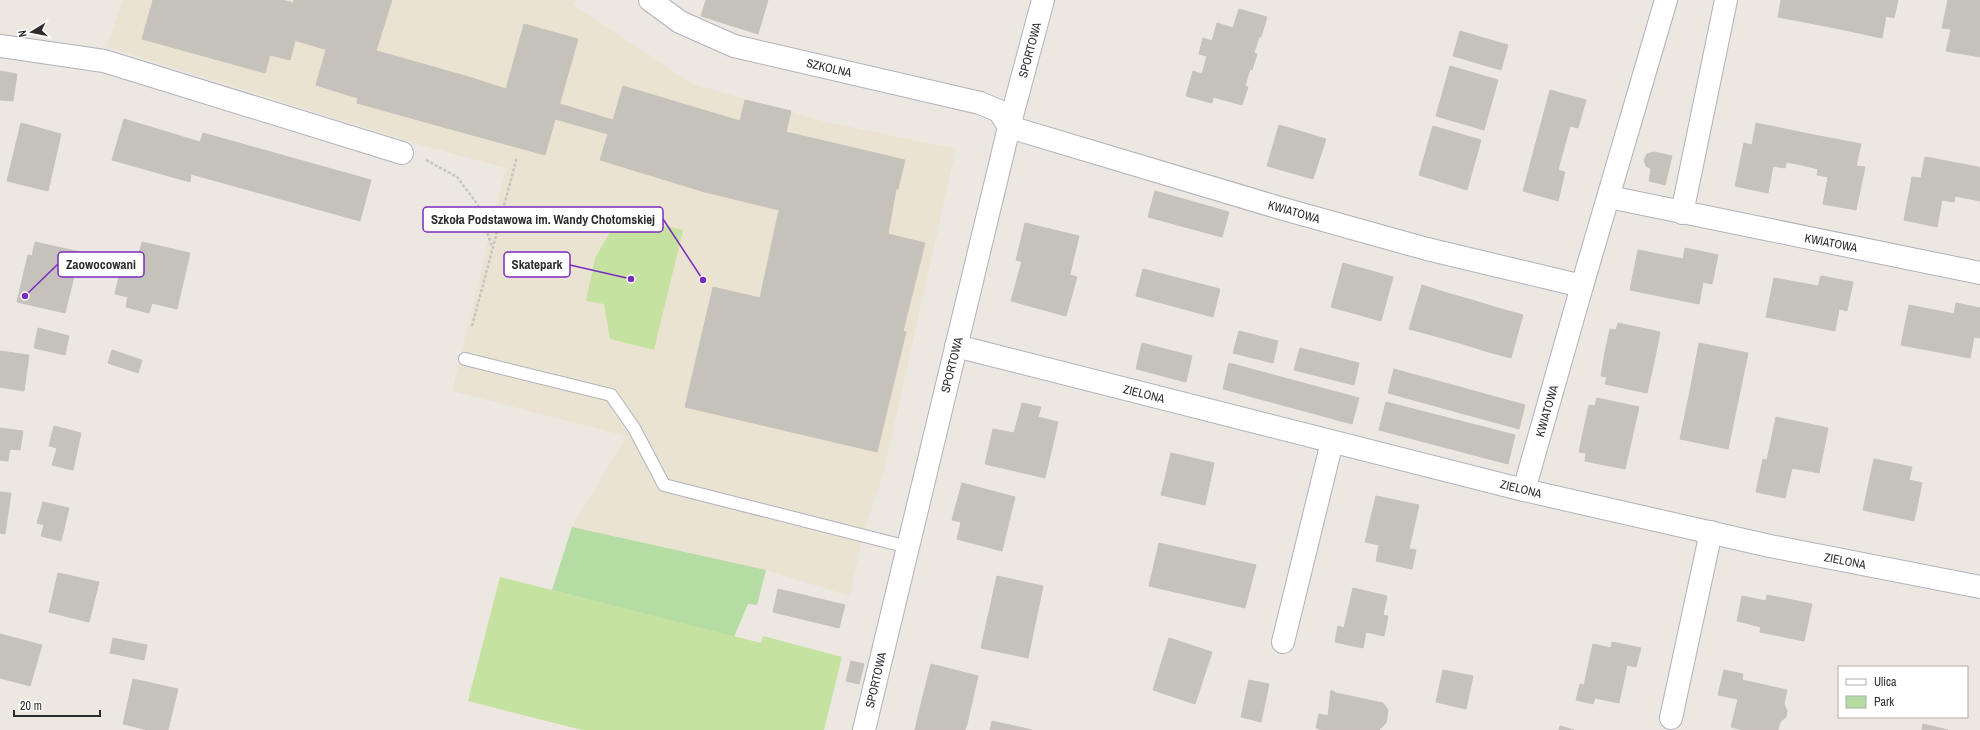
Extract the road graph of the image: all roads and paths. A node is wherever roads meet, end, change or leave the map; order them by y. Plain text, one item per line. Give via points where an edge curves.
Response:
1 (650, 0) edge
2 (1043, 0) edge
3 (1666, 0) edge
4 (1726, 0) edge
5 (0, 46) edge
6 (1009, 127) junction
7 (402, 153) joint
8 (517, 157) dead end
9 (1609, 197) junction
10 (1682, 213) junction
11 (493, 247) junction
12 (1980, 272) edge
13 (1582, 286) junction
14 (472, 326) dead end
15 (956, 346) junction
16 (465, 359) dead end
17 (1332, 442) junction
18 (1524, 490) junction
19 (1711, 532) junction
20 (908, 547) junction
21 (1980, 588) edge
22 (1283, 642) dead end
23 (1671, 718) dead end
24 (864, 730) edge

1 - 6 street, SZKOLNA via 680,22 734,46 980,103 999,112
2 - 6 street, SPORTOWA
3 - 9 street, KWIATOWA
4 - 10 street
5 - 7 street via 104,61
6 - 13 street, KWIATOWA via 1280,208 1428,249
6 - 15 street, SPORTOWA
7 - 11 path via 431,162 457,177 478,205
8 - 11 path
9 - 10 street, KWIATOWA
9 - 13 street, KWIATOWA
10 - 12 street, KWIATOWA
11 - 14 path
13 - 18 street, KWIATOWA
15 - 17 street, ZIELONA
15 - 20 street, SPORTOWA
16 - 20 lane via 611,395 634,428 664,484
17 - 18 street, ZIELONA
17 - 22 street
18 - 19 street, ZIELONA
19 - 21 street, ZIELONA
19 - 23 street
20 - 24 street, SPORTOWA

